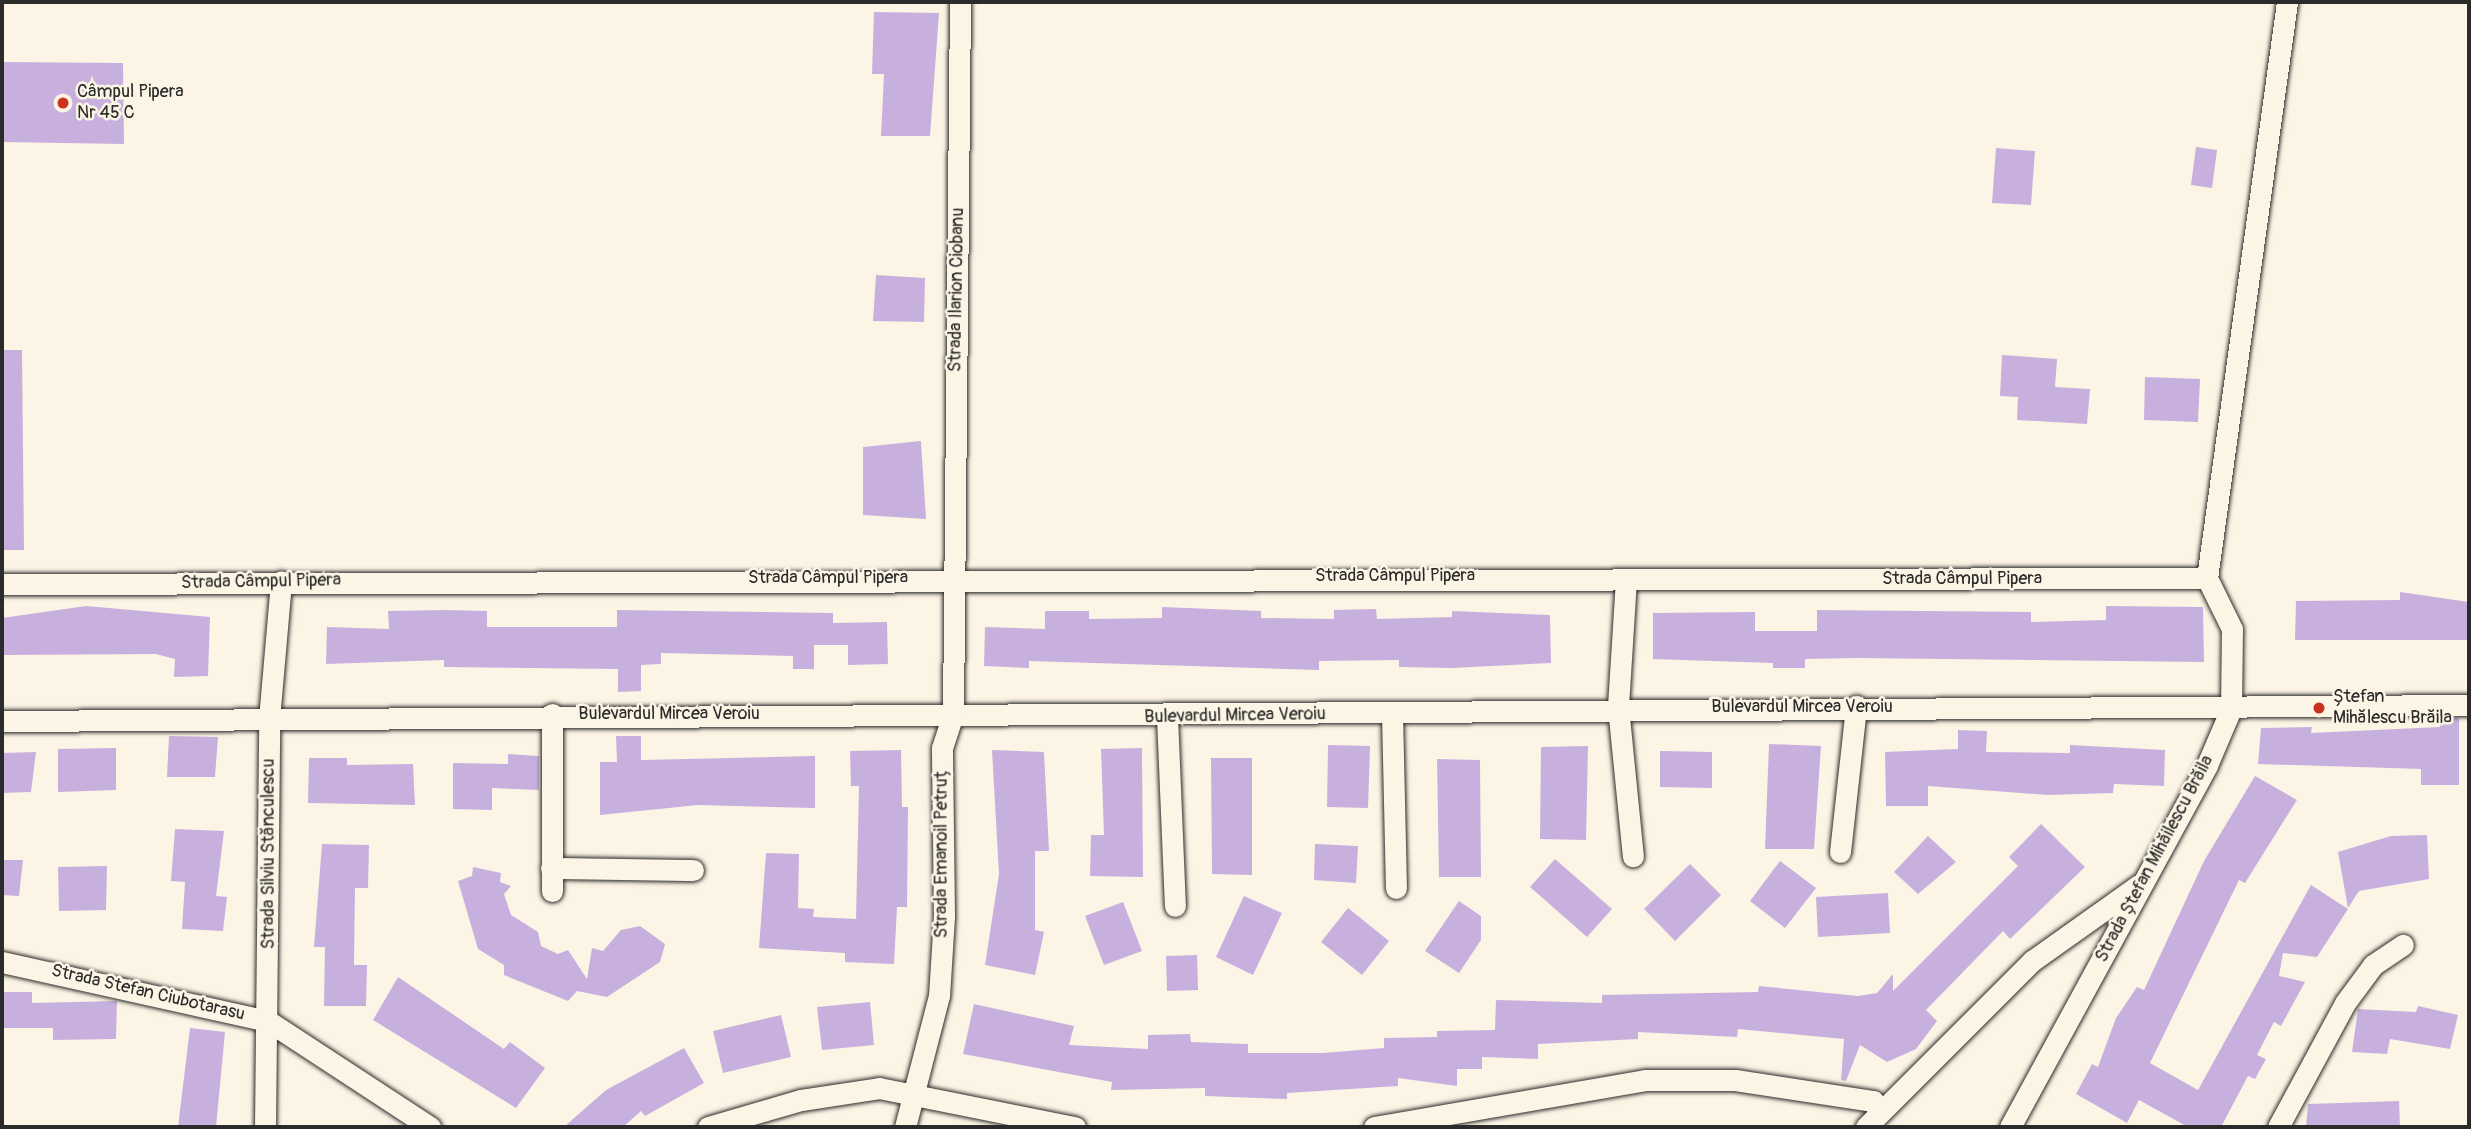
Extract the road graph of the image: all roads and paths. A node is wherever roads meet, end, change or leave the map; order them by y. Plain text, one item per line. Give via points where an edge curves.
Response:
1 (960, 2) edge
2 (2287, 2) edge
3 (951, 577) junction
4 (2207, 578) junction
5 (1626, 579) junction
6 (281, 582) junction
7 (2, 584) edge
8 (2469, 705) edge
9 (1856, 706) junction
10 (1618, 707) junction
11 (2231, 709) junction
12 (1392, 713) junction
13 (552, 714) junction
14 (953, 715) junction
15 (1167, 717) junction
16 (270, 719) junction
17 (2, 721) edge
18 (1840, 852) dead end
19 (1633, 856) dead end
20 (551, 867) junction
21 (693, 870) dead end
22 (2144, 882) junction
23 (1396, 888) dead end
24 (552, 891) dead end
25 (1175, 906) dead end
26 (2403, 945) dead end
27 (2, 962) edge
28 (268, 1021) junction
29 (912, 1097) junction
30 (1872, 1119) edge
31 (265, 1127) edge
32 (430, 1127) edge
33 (708, 1127) edge
34 (905, 1127) edge
35 (1075, 1127) edge
36 (1374, 1127) edge
37 (2010, 1127) edge
38 (2278, 1127) edge

1 - 3 street, Strada Ilarion Ciobanu
2 - 4 street
3 - 5 street, Strada Câmpul Pipera
3 - 6 street, Strada Câmpul Pipera
3 - 14 street, Strada Emanoil Petruț
4 - 5 street, Strada Câmpul Pipera
4 - 11 street, Strada Ștefan Mihăilescu Brăila via 2232,629
5 - 10 street
6 - 7 street, Strada Câmpul Pipera
6 - 16 street, Strada Silviu Stănculescu
8 - 11 street, Bulevardul Mircea Veroiu
9 - 10 street, Bulevardul Mircea Veroiu
9 - 11 street, Bulevardul Mircea Veroiu
9 - 18 street
10 - 12 street, Bulevardul Mircea Veroiu
10 - 19 street
11 - 22 street, Strada Ștefan Mihăilescu Brăila
12 - 15 street, Bulevardul Mircea Veroiu
12 - 23 street
13 - 14 street, Bulevardul Mircea Veroiu
13 - 16 street, Bulevardul Mircea Veroiu
13 - 20 street
14 - 15 street, Bulevardul Mircea Veroiu
14 - 29 street, Strada Emanoil Petruț via 942,748 939,996
15 - 25 street
16 - 17 street, Bulevardul Mircea Veroiu
16 - 28 street, Strada Silviu Stănculescu
20 - 21 street
20 - 24 street
22 - 30 street via 2032,961
22 - 37 street, Strada Ștefan Mihăilescu Brăila
26 - 38 street via 2372,965 2345,1003
27 - 28 street, Strada Stefan Ciubotarasu
28 - 31 street, Strada Silviu Stănculescu
28 - 32 street, Strada Stefan Ciubotarasu
29 - 33 street via 850,1090
29 - 34 street, Strada Emanoil Petruț
29 - 35 street
30 - 36 street via 1873,1101 1735,1080 1645,1080

